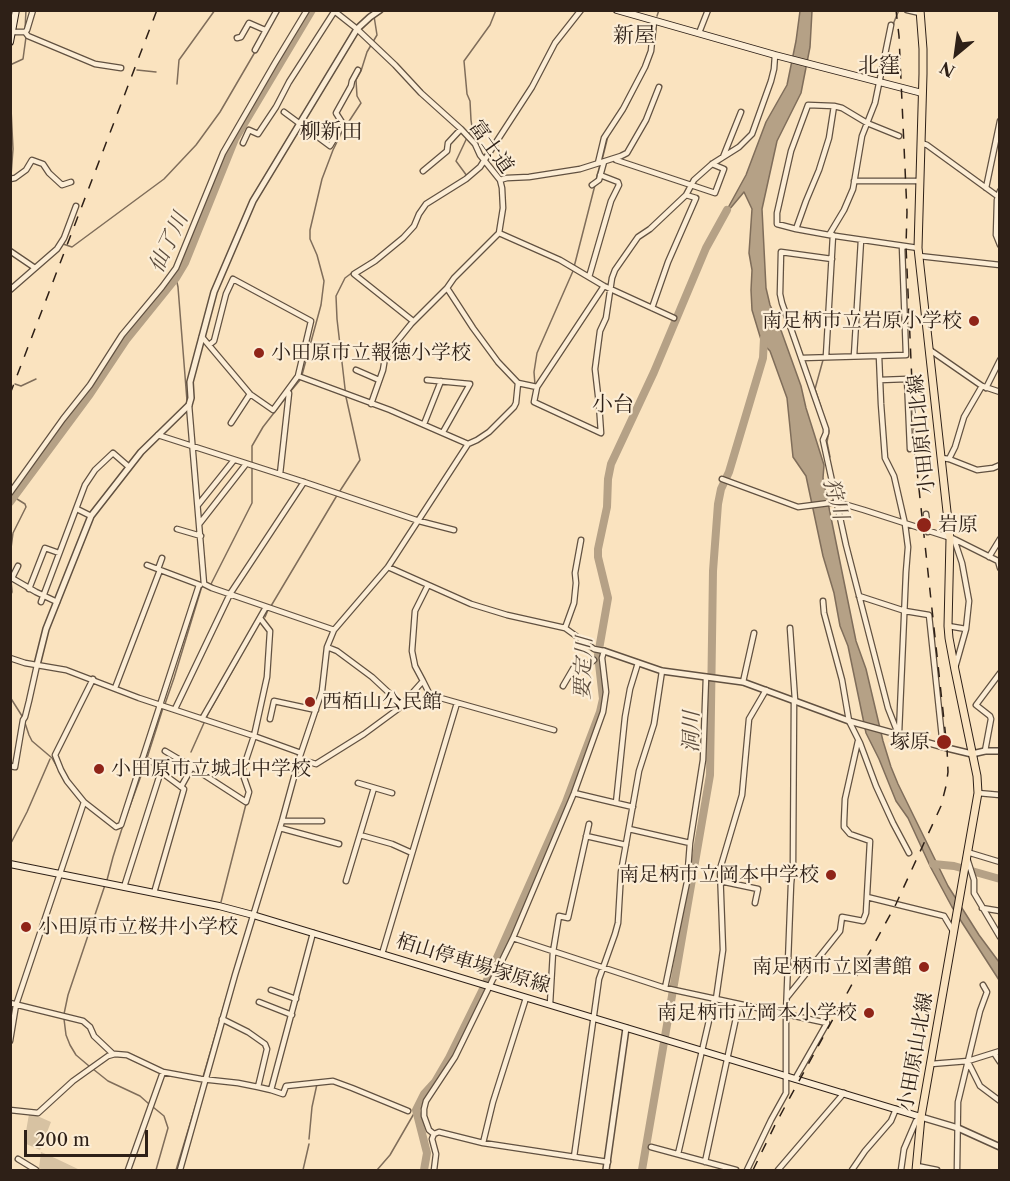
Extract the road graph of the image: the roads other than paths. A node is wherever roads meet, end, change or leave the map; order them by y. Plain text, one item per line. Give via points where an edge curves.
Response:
1 (16, 10) edge
2 (33, 10) edge
3 (277, 10) edge
4 (307, 10) edge
5 (381, 10) edge
6 (580, 10) edge
7 (618, 10) edge
8 (708, 10) edge
9 (906, 10) edge
10 (334, 11) edge
11 (920, 12) edge
12 (654, 21) junction
13 (891, 25) dead end
14 (357, 29) junction
15 (266, 30) junction
16 (12, 32) junction
17 (25, 32) junction
18 (699, 33) junction
19 (237, 38) dead end
20 (10, 42) edge
21 (255, 50) dead end
22 (775, 55) junction
23 (121, 68) dead end
24 (358, 70) dead end
25 (879, 82) junction
26 (659, 87) dead end
27 (922, 93) junction
28 (834, 106) junction
29 (284, 112) dead end
30 (741, 112) dead end
31 (999, 121) edge
32 (299, 123) junction
33 (867, 123) junction
34 (461, 129) junction
35 (898, 136) dead end
36 (243, 142) dead end
37 (920, 143) junction
38 (723, 157) junction
39 (615, 159) junction
40 (484, 161) junction
41 (601, 162) junction
42 (712, 164) junction
43 (423, 171) dead end
44 (600, 175) junction
45 (10, 179) edge
46 (500, 180) junction
47 (854, 181) junction
48 (919, 181) junction
49 (71, 182) dead end
50 (691, 185) junction
51 (592, 186) dead end
52 (986, 188) junction
53 (686, 195) junction
54 (999, 195) edge
55 (76, 206) dead end
56 (796, 229) junction
57 (500, 233) junction
58 (831, 235) junction
59 (861, 240) junction
60 (999, 245) edge
61 (902, 246) junction
62 (10, 251) edge
63 (919, 252) junction
64 (832, 259) junction
65 (999, 265) edge
66 (35, 268) junction
67 (589, 277) junction
68 (607, 287) junction
69 (447, 288) junction
70 (10, 290) edge
71 (213, 292) junction
72 (226, 294) junction
73 (652, 308) junction
74 (674, 318) dead end
75 (413, 321) junction
76 (202, 337) junction
77 (209, 345) junction
78 (930, 350) junction
79 (826, 356) junction
80 (854, 356) junction
81 (879, 356) junction
82 (802, 358) junction
83 (999, 361) edge
84 (356, 370) dead end
85 (298, 376) junction
86 (379, 380) junction
87 (427, 380) dead end
88 (880, 380) junction
89 (441, 381) junction
90 (518, 383) junction
91 (537, 387) junction
92 (984, 387) junction
93 (287, 392) junction
94 (999, 392) edge
95 (250, 394) junction
96 (371, 404) junction
97 (187, 407) junction
98 (231, 423) dead end
99 (424, 424) junction
100 (443, 432) junction
101 (159, 435) junction
102 (468, 444) junction
103 (193, 446) junction
104 (910, 449) dead end
105 (945, 458) junction
106 (234, 460) junction
107 (246, 464) junction
108 (999, 465) edge
109 (129, 467) junction
110 (280, 474) junction
111 (722, 479) dead end
112 (304, 482) junction
113 (10, 493) edge
114 (836, 502) junction
115 (198, 505) junction
116 (76, 509) junction
117 (926, 514) dead end
118 (91, 516) junction
119 (419, 521) junction
120 (200, 523) junction
121 (905, 524) junction
122 (177, 529) dead end
123 (454, 530) dead end
124 (928, 532) junction
125 (199, 535) junction
126 (952, 539) junction
127 (999, 539) edge
128 (581, 540) dead end
129 (59, 553) junction
130 (989, 556) junction
131 (162, 558) dead end
132 (147, 565) dead end
133 (18, 566) dead end
134 (388, 567) junction
135 (999, 568) edge
136 (159, 569) junction
137 (12, 578) edge
138 (204, 585) junction
139 (428, 585) junction
140 (30, 589) junction
141 (230, 594) junction
142 (43, 596) junction
143 (859, 596) junction
144 (822, 601) dead end
145 (40, 602) dead end
146 (57, 602) junction
147 (266, 607) junction
148 (905, 611) junction
149 (260, 618) junction
150 (948, 626) junction
151 (565, 628) junction
152 (790, 628) dead end
153 (966, 629) junction
154 (334, 630) junction
155 (754, 633) dead end
156 (327, 646) junction
157 (604, 651) junction
158 (10, 658) edge
159 (594, 660) dead end
160 (638, 663) junction
161 (37, 665) junction
162 (954, 670) junction
163 (662, 671) junction
164 (999, 674) edge
165 (706, 677) junction
166 (93, 679) junction
167 (423, 681) junction
168 (743, 682) junction
169 (563, 686) dead end
170 (114, 688) junction
171 (766, 690) junction
172 (795, 700) junction
173 (457, 703) junction
174 (159, 704) junction
175 (402, 705) junction
176 (175, 709) junction
177 (316, 710) junction
178 (202, 719) junction
179 (270, 719) dead end
180 (852, 722) junction
181 (554, 730) dead end
182 (254, 736) junction
183 (898, 736) junction
184 (858, 741) junction
185 (942, 747) junction
186 (165, 751) dead end
187 (985, 751) junction
188 (999, 751) edge
189 (972, 754) junction
190 (300, 756) junction
191 (142, 759) junction
192 (10, 766) edge
193 (192, 767) junction
194 (161, 772) junction
195 (358, 783) dead end
196 (181, 787) junction
197 (374, 788) junction
198 (392, 793) dead end
199 (574, 793) junction
200 (978, 793) junction
201 (999, 795) edge
202 (616, 803) junction
203 (83, 804) junction
204 (633, 807) junction
205 (282, 821) junction
206 (322, 821) dead end
207 (589, 824) dead end
208 (280, 828) junction
209 (629, 829) junction
210 (360, 835) junction
211 (586, 836) junction
212 (690, 843) junction
213 (339, 844) dead end
214 (626, 845) junction
215 (412, 853) junction
216 (909, 853) dead end
217 (967, 860) junction
218 (999, 862) edge
219 (10, 864) edge
220 (60, 874) junction
221 (963, 875) junction
222 (973, 878) junction
223 (346, 881) dead end
224 (720, 881) junction
225 (124, 887) junction
226 (154, 893) junction
227 (867, 897) junction
228 (755, 903) dead end
229 (982, 908) junction
230 (999, 911) edge
231 (253, 915) junction
232 (954, 932) junction
233 (313, 933) junction
234 (999, 937) edge
235 (513, 938) junction
236 (553, 952) junction
237 (382, 954) junction
238 (603, 968) junction
239 (983, 985) dead end
240 (489, 986) junction
241 (665, 988) junction
242 (271, 990) dead end
243 (787, 997) junction
244 (526, 998) junction
245 (296, 999) junction
246 (715, 999) junction
247 (258, 1002) dead end
248 (13, 1004) edge
249 (550, 1004) junction
250 (739, 1004) junction
251 (786, 1014) junction
252 (292, 1015) junction
253 (593, 1018) junction
254 (222, 1019) junction
255 (626, 1028) junction
256 (10, 1041) edge
257 (702, 1050) junction
258 (997, 1052) edge
259 (113, 1054) junction
260 (727, 1058) junction
261 (968, 1061) junction
262 (999, 1062) edge
263 (931, 1064) junction
264 (162, 1072) junction
265 (786, 1076) junction
266 (795, 1079) junction
267 (204, 1080) junction
268 (258, 1087) junction
269 (271, 1090) junction
270 (844, 1093) junction
271 (999, 1101) edge
272 (896, 1109) junction
273 (10, 1110) edge
274 (408, 1111) dead end
275 (921, 1117) junction
276 (958, 1128) junction
277 (434, 1134) junction
278 (483, 1143) junction
279 (999, 1145) edge
280 (651, 1147) dead end
281 (678, 1154) junction
282 (574, 1157) junction
283 (18, 1159) dead end
284 (608, 1162) junction
285 (705, 1162) junction
286 (916, 1168) edge
287 (36, 1170) edge
288 (128, 1170) edge
289 (180, 1170) edge
290 (434, 1170) edge
291 (606, 1170) edge
292 (736, 1170) edge
293 (747, 1170) edge
294 (778, 1170) edge
295 (852, 1170) edge
296 (901, 1170) edge
297 (937, 1170) edge
298 (957, 1170) edge

1 - 16 main road
2 - 17 street
3 - 15 street
4 - 113 street via 223,153 176,268 122,335
5 - 14 street
6 - 40 street via 555,43 517,112
7 - 12 main road
8 - 18 street
9 - 11 street
10 - 14 street, 富士道
10 - 36 street via 258,134 249,130
11 - 27 main road, 小田原山北線
12 - 18 main road
12 - 41 street via 648,58 628,101 604,138
13 - 25 street
14 - 32 street
14 - 34 street, 富士道
15 - 19 street via 249,23 241,38
15 - 21 street
16 - 17 street
16 - 20 main road
17 - 23 street via 96,64
18 - 22 main road
22 - 25 main road
22 - 38 street via 771,81 752,134
24 - 32 street via 336,113 343,124 330,146
25 - 27 main road
25 - 33 street
26 - 39 street via 627,153
27 - 37 main road, 小田原山北線
28 - 33 street
28 - 56 street via 826,146
28 - 56 street via 808,105 791,152 777,225
29 - 32 street
30 - 38 street
31 - 52 street
32 - 71 street via 253,201
33 - 35 street
33 - 47 street
34 - 40 street, 富士道
34 - 43 street via 448,143 447,151
37 - 48 main road, 小田原山北線
37 - 52 street
38 - 42 street
39 - 41 street
39 - 50 street
40 - 46 street, 富士道
40 - 75 street via 473,174 426,204 403,238 354,274
41 - 44 street
41 - 46 street via 580,169
42 - 50 street
42 - 50 street via 724,169 715,193
44 - 51 street
44 - 67 street via 619,185
45 - 49 street via 26,170 32,160 43,164 62,185
46 - 57 street, 富士道
47 - 48 street
47 - 58 street via 850,199
48 - 63 main road, 小田原山北線
50 - 53 street
52 - 54 street
53 - 68 street via 638,237
53 - 73 street via 696,198
54 - 60 street
55 - 66 street via 57,249
56 - 58 street
57 - 67 street
57 - 69 street
58 - 59 street
58 - 64 street
59 - 61 street
59 - 80 street
61 - 63 street
61 - 81 street via 906,355
62 - 66 street
63 - 65 street
63 - 78 main road, 小田原山北線
64 - 79 street
64 - 82 street via 781,252 780,294
66 - 70 street
67 - 68 street
68 - 73 street
68 - 91 street
68 - 91 street via 606,318 600,331 595,369 600,433 534,402
69 - 75 street
69 - 90 street via 498,362
71 - 72 street
71 - 76 street
72 - 77 street via 214,341
72 - 85 street via 233,279 312,321
73 - 74 street
75 - 86 street via 385,358
76 - 77 street
76 - 97 street
77 - 95 street
78 - 92 street
78 - 105 main road, 小田原山北線
79 - 80 street
79 - 82 street
80 - 81 street
81 - 88 street
82 - 114 street via 826,429 823,440
83 - 92 street
84 - 86 street
85 - 93 street
85 - 96 street
86 - 96 street
87 - 89 street
88 - 104 street via 907,379
88 - 121 street via 885,458 894,476
89 - 99 street
89 - 100 street via 470,384
90 - 91 street
90 - 102 street via 514,407 489,432
92 - 94 street
92 - 105 street via 964,417 955,447
93 - 95 street via 273,410
93 - 110 street
95 - 98 street
96 - 99 street
97 - 101 street
97 - 103 street
99 - 100 street
100 - 102 street
101 - 103 street
101 - 109 street
102 - 119 street
103 - 106 street
103 - 115 street
105 - 108 street via 977,470
105 - 126 main road, 小田原山北線
106 - 107 street
106 - 115 street
107 - 110 street
107 - 120 street
109 - 116 street via 113,453 88,480
109 - 118 street
110 - 112 street
111 - 114 street via 800,507
112 - 119 street
112 - 141 street
114 - 121 street
114 - 143 street
115 - 120 street
116 - 118 street
116 - 129 street
117 - 124 street
118 - 146 street
119 - 123 street
119 - 134 street
120 - 125 street
121 - 124 street
121 - 148 street
122 - 125 street
124 - 126 street
125 - 138 street
126 - 130 street
126 - 150 main road, 小田原山北線
126 - 153 street via 968,594
127 - 130 street
128 - 151 street via 574,603
129 - 140 street via 45,548
129 - 142 street
130 - 135 street via 999,563
131 - 136 street
132 - 136 street
133 - 137 street
134 - 139 street
134 - 154 street
136 - 138 street
136 - 170 street
137 - 140 street
138 - 141 street
138 - 174 street
139 - 151 street via 485,609
139 - 167 street via 415,611 412,651
140 - 142 street
141 - 147 street
141 - 176 street
142 - 145 street
142 - 146 street
143 - 148 street
143 - 183 street
144 - 180 street
146 - 161 street
147 - 149 street
147 - 154 street
148 - 183 street
148 - 185 street via 929,615
149 - 178 street
149 - 182 street via 270,631 266,685
150 - 153 street
150 - 162 main road, 小田原山北線
151 - 157 street via 594,649
152 - 172 street
153 - 162 street
154 - 156 street
155 - 168 street
156 - 175 street via 372,677
156 - 177 street
157 - 160 street
157 - 199 street via 605,703
158 - 161 street
159 - 169 street via 585,668 577,662
160 - 163 street
160 - 202 street via 630,689
161 - 166 street
161 - 192 street via 15,767
162 - 189 main road, 小田原山北線
163 - 165 street
163 - 204 street via 654,724 639,771
164 - 187 street via 976,705 991,719
165 - 168 street
165 - 212 street via 703,760
166 - 170 street
166 - 203 street via 55,755
167 - 173 street via 430,694
167 - 175 street
168 - 171 street
170 - 174 street
171 - 172 street
171 - 224 street via 749,719 742,795
172 - 180 street
172 - 243 street
173 - 181 street
173 - 215 street
174 - 176 street
174 - 191 street
175 - 190 street via 316,764
176 - 178 street
177 - 179 street via 274,701
177 - 190 street
178 - 182 street
180 - 183 street
180 - 184 street
182 - 190 street
182 - 193 street via 242,772 249,792 246,802
183 - 185 street
184 - 216 street
184 - 227 street via 845,799 844,826 850,834 870,841
185 - 189 street
186 - 193 street
187 - 188 street
187 - 189 street
189 - 200 main road, 小田原山北線
190 - 205 street
191 - 194 street via 162,768
191 - 203 street via 121,825 116,827
193 - 196 street
194 - 196 street
194 - 225 street
195 - 197 street
196 - 226 street via 184,789
197 - 198 street
197 - 210 street
199 - 202 street
199 - 235 street
200 - 201 street
200 - 217 main road, 小田原山北線
202 - 204 street
203 - 220 street
204 - 209 street
205 - 206 street
205 - 208 street
207 - 211 street
208 - 213 street
208 - 231 street
209 - 212 street
209 - 214 street
210 - 215 street
210 - 223 street
211 - 214 street
211 - 236 street via 568,918 559,916
212 - 241 street via 687,882
214 - 238 street via 618,923
215 - 237 street
217 - 218 street
217 - 221 main road, 小田原山北線
217 - 222 street
219 - 220 main road, 栢山停車場塚原線
220 - 225 main road, 栢山停車場塚原線
220 - 248 street
221 - 222 street
221 - 232 main road, 小田原山北線
222 - 229 street via 974,893
224 - 228 street via 758,889
224 - 246 street via 723,951
225 - 226 main road, 栢山停車場塚原線
226 - 231 main road, 栢山停車場塚原線
227 - 232 street via 944,916
227 - 243 street via 863,921 842,917 840,931
229 - 230 street
229 - 234 street
231 - 233 main road, 栢山停車場塚原線
231 - 254 street
232 - 263 main road, 小田原山北線
233 - 237 main road, 栢山停車場塚原線
233 - 245 street
235 - 236 street
235 - 240 street
236 - 238 street
236 - 249 street
237 - 240 main road, 栢山停車場塚原線
238 - 241 street
238 - 253 street
239 - 261 street via 987,992
240 - 244 main road, 栢山停車場塚原線
240 - 277 street via 455,1057 426,1101 424,1116
241 - 246 street
242 - 245 street
243 - 251 street
244 - 249 main road, 栢山停車場塚原線
244 - 278 street
245 - 252 street
246 - 250 street
246 - 257 street
247 - 252 street
248 - 256 street
248 - 259 street via 83,1021
249 - 253 main road, 栢山停車場塚原線
250 - 251 street
250 - 260 street
251 - 265 street
251 - 266 street via 826,1023
252 - 269 street
253 - 255 main road, 栢山停車場塚原線
253 - 282 street
254 - 267 street
254 - 268 street via 265,1044
255 - 257 main road, 栢山停車場塚原線
255 - 284 street
257 - 260 main road, 栢山停車場塚原線
257 - 281 street
258 - 261 street
258 - 262 street
259 - 264 street via 128,1055
259 - 273 street via 73,1081 38,1113
260 - 265 main road, 栢山停車場塚原線
260 - 285 street
261 - 263 street
261 - 271 street via 980,1086
261 - 276 street via 958,1102
263 - 275 main road, 小田原山北線
264 - 267 street
264 - 288 street
265 - 266 main road, 栢山停車場塚原線
265 - 293 street via 786,1093
266 - 270 main road, 栢山停車場塚原線
267 - 268 street
267 - 289 street
268 - 269 street
269 - 274 street via 283,1094 286,1086 333,1082
270 - 272 main road, 栢山停車場塚原線
270 - 294 street
272 - 275 main road, 栢山停車場塚原線
272 - 295 street
275 - 276 street
275 - 286 main road, 小田原山北線
275 - 296 street via 904,1149
276 - 279 street
276 - 298 street
277 - 278 street
277 - 290 street
278 - 282 street
280 - 281 street
281 - 285 street
282 - 284 street
283 - 287 street
284 - 291 street
285 - 292 street
286 - 297 street

